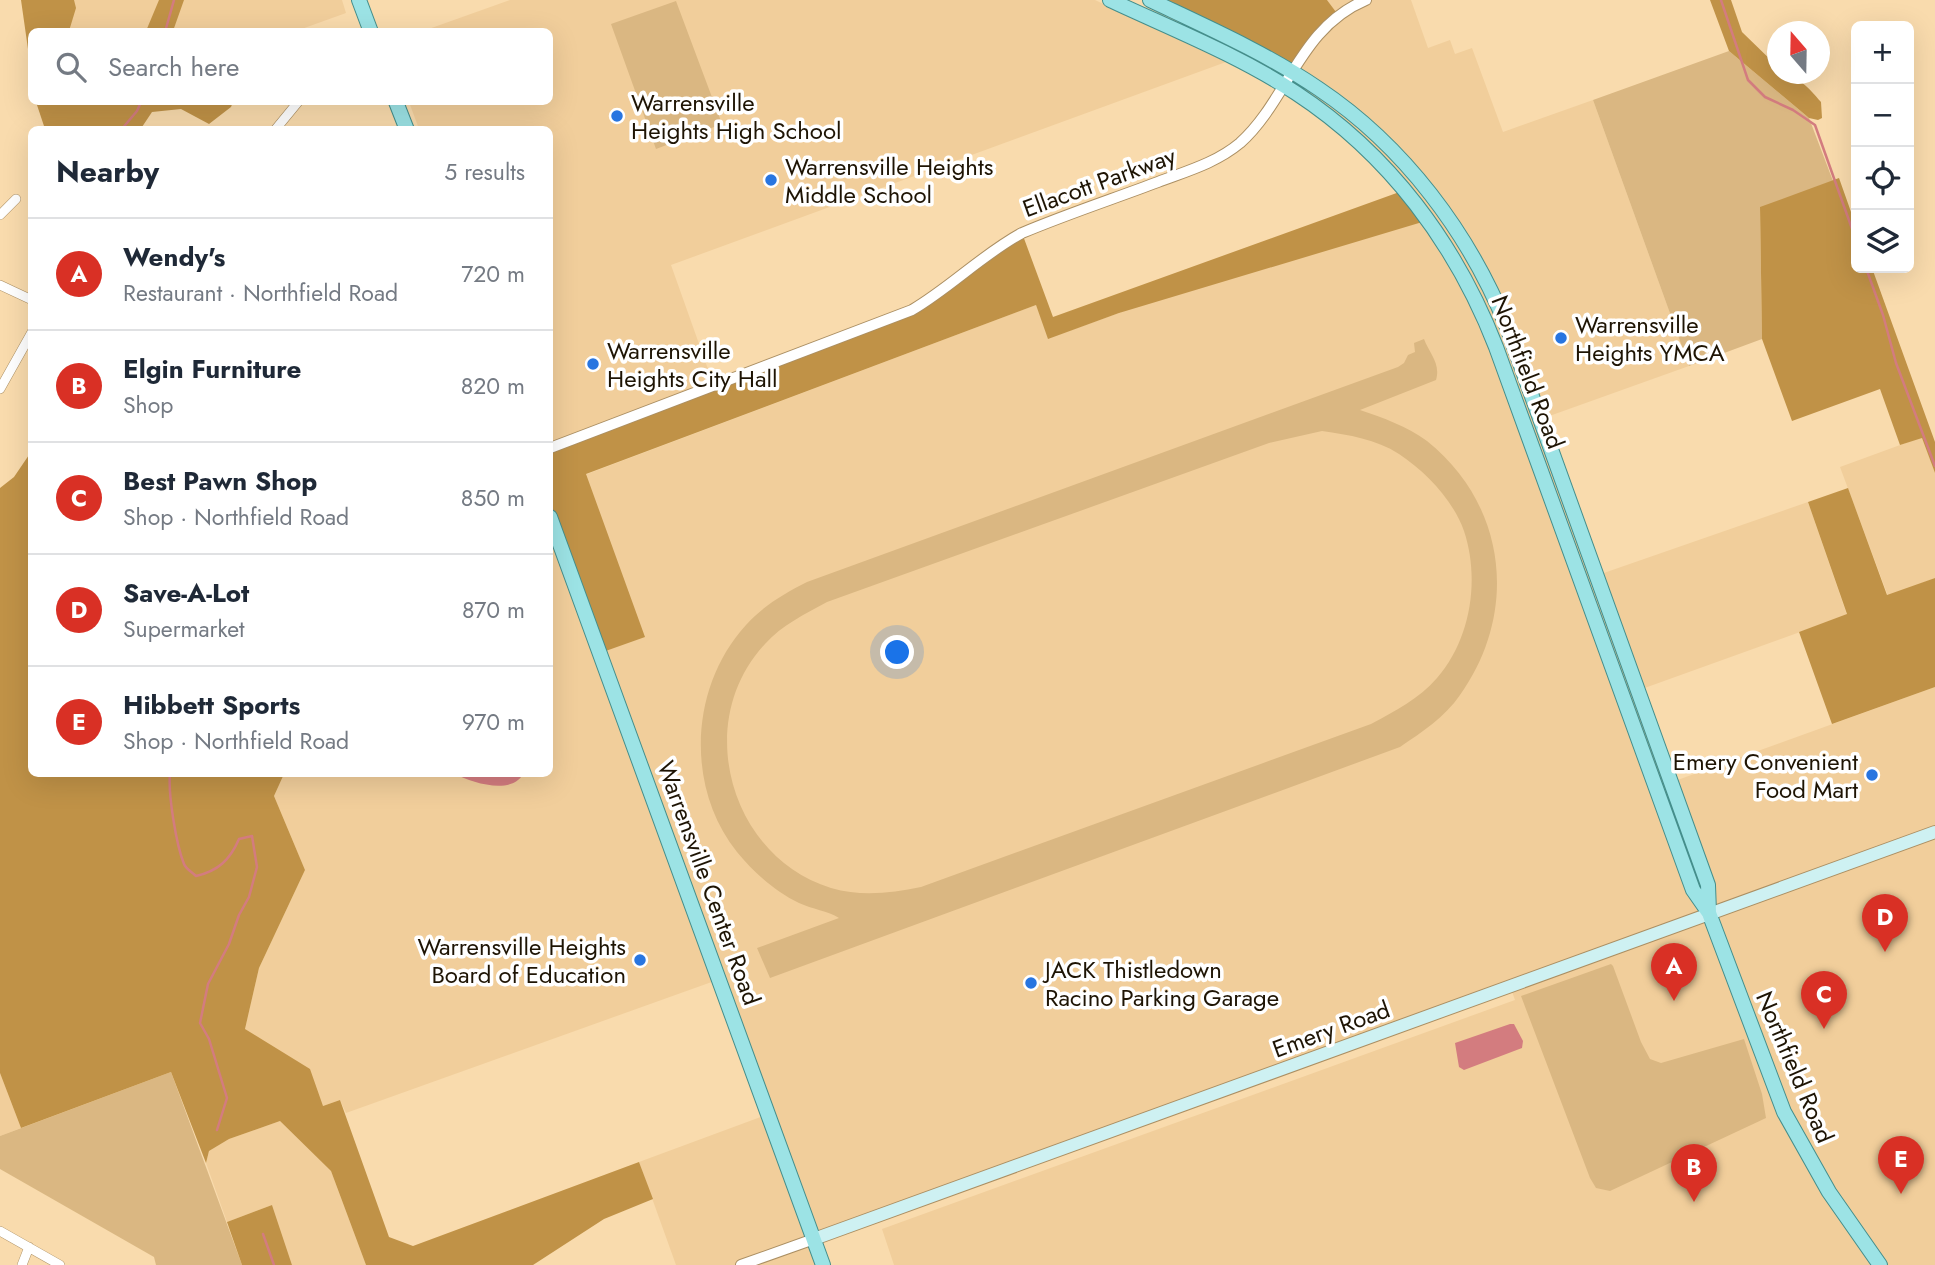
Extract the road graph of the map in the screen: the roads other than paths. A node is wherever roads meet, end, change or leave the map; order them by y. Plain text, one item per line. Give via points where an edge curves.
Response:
1 (359, 0) edge
2 (1110, 0) edge
3 (1150, 0) edge
4 (1366, 0) edge
5 (370, 28) edge
6 (1292, 72) junction
7 (1282, 85) junction
8 (296, 105) edge
9 (398, 105) edge
10 (278, 126) edge
11 (406, 126) edge
12 (16, 199) dead end
13 (0, 215) edge
14 (0, 285) edge
15 (28, 298) edge
16 (28, 339) edge
17 (0, 389) edge
18 (1543, 426) junction
19 (1527, 432) junction
20 (553, 447) edge
21 (1571, 505) junction
22 (1556, 511) junction
23 (553, 525) edge
24 (1620, 639) junction
25 (1604, 644) junction
26 (1672, 782) junction
27 (1656, 788) junction
28 (1935, 832) edge
29 (1709, 913) junction
30 (0, 1231) edge
31 (814, 1239) junction
32 (29, 1247) junction
33 (22, 1265) edge
34 (60, 1265) edge
35 (740, 1265) edge
36 (823, 1265) edge
37 (1880, 1265) edge

1 - 5 main road
2 - 7 main road, Northfield Road
3 - 6 main road, Northfield Road
4 - 6 street, Ellacott Parkway via 1320,33
6 - 7 street, Ellacott Parkway
6 - 18 main road, Northfield Road via 1372,131 1450,220 1492,292
7 - 19 main road, Northfield Road via 1380,163 1438,233 1482,312
7 - 20 street, Ellacott Parkway via 1256,126 1222,156 1022,233 912,310
8 - 10 street
9 - 11 main road
12 - 13 street
14 - 15 street
16 - 17 street
18 - 19 main road
18 - 21 main road, Northfield Road
19 - 22 main road, Northfield Road
21 - 22 main road
21 - 24 main road, Northfield Road
22 - 25 main road, Northfield Road
23 - 31 main road, Warrensville Center Road
24 - 25 main road
24 - 26 main road, Northfield Road
25 - 27 main road, Northfield Road
26 - 27 main road
26 - 29 main road, Northfield Road via 1708,885
27 - 29 main road, Northfield Road via 1693,890
28 - 29 main road, Emery Road
29 - 31 main road, Emery Road
29 - 37 main road, Northfield Road via 1784,1112 1829,1192
30 - 32 street
31 - 35 street, Emery Road
31 - 36 main road, Warrensville Center Road
32 - 33 street
32 - 34 street

